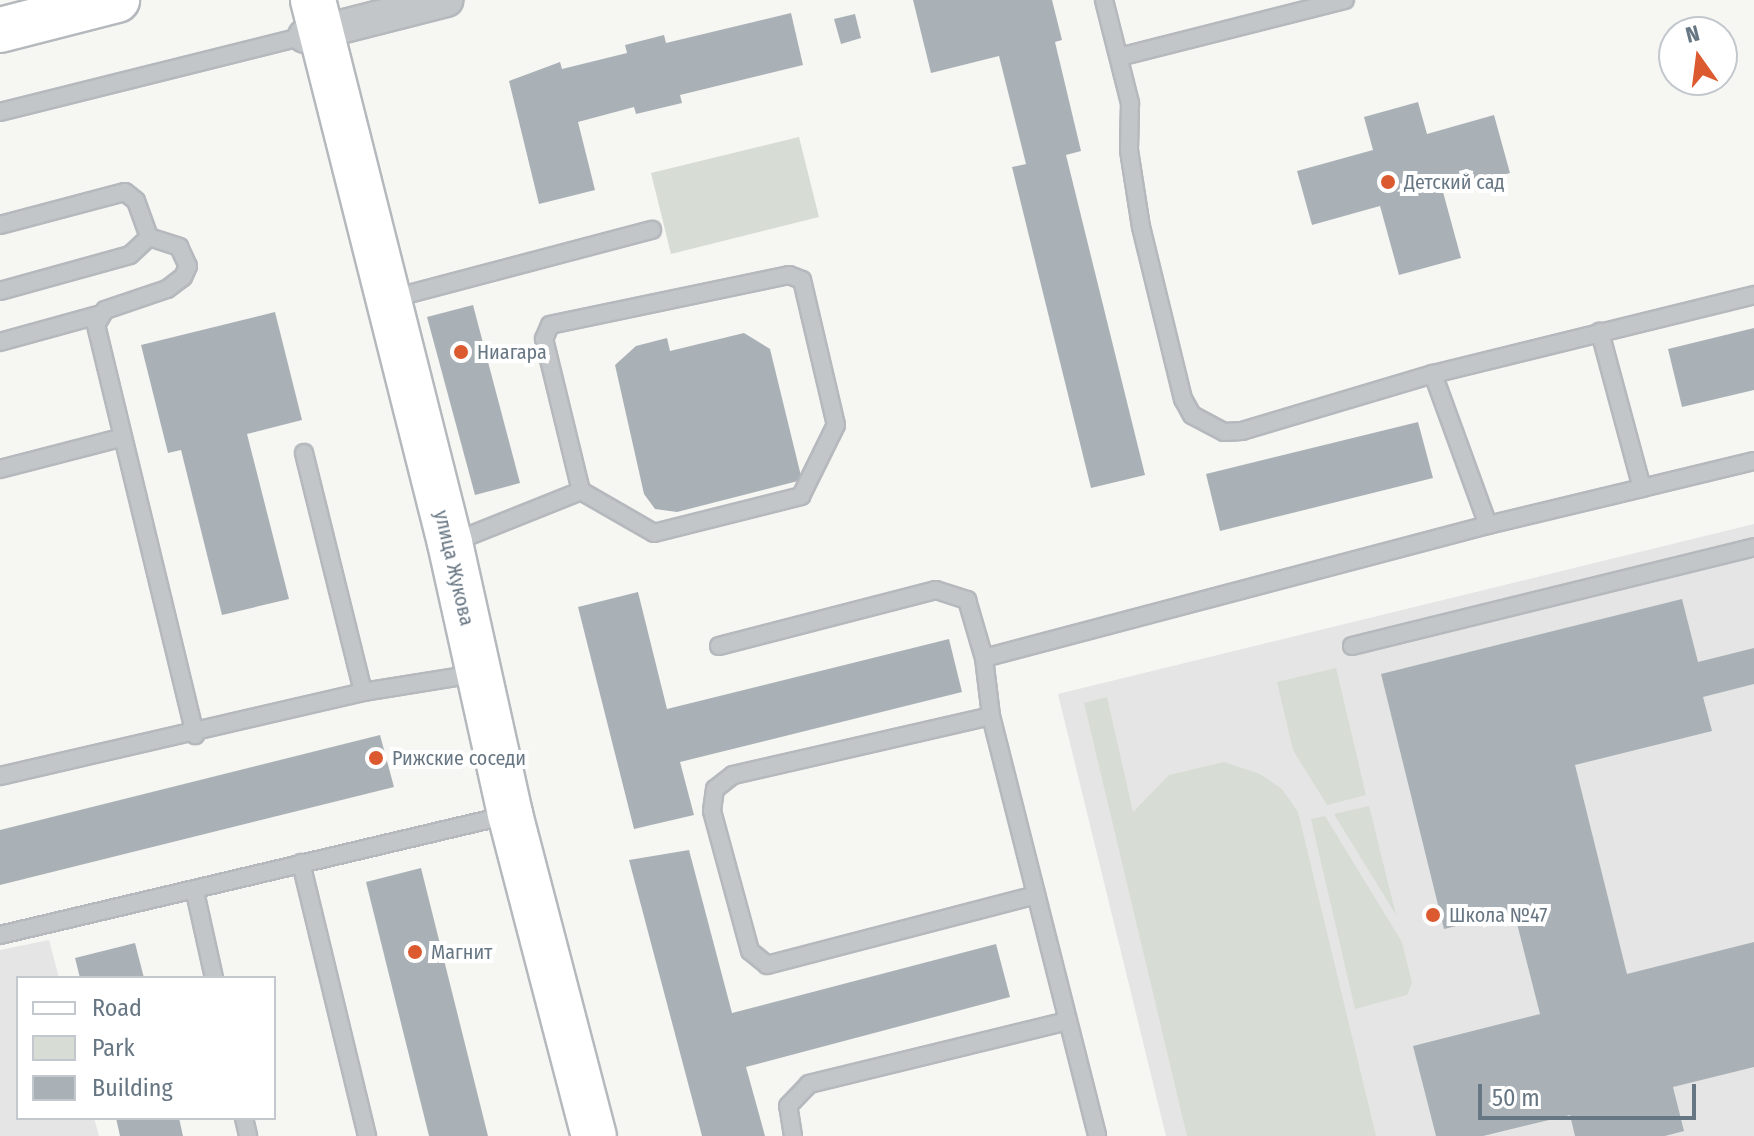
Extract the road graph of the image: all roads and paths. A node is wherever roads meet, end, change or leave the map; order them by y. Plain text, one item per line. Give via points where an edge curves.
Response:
1 (117, 0) edge
2 (446, 0) edge
3 (1104, 0) edge
4 (1345, 0) edge
5 (313, 23) edge
6 (0, 30) edge
7 (1119, 57) junction
8 (0, 112) edge
9 (0, 225) edge
10 (652, 230) dead end
11 (149, 237) junction
12 (0, 291) edge
13 (1754, 295) edge
14 (388, 300) junction
15 (98, 315) junction
16 (1600, 332) junction
17 (0, 342) edge
18 (1433, 374) junction
19 (120, 438) junction
20 (304, 453) dead end
21 (1754, 461) edge
22 (0, 469) edge
23 (1642, 488) junction
24 (581, 491) junction
25 (1488, 525) junction
26 (450, 543) junction
27 (1754, 547) edge
28 (719, 646) dead end
29 (1352, 646) dead end
30 (984, 658) junction
31 (478, 674) junction
32 (363, 692) junction
33 (991, 716) junction
34 (195, 735) junction
35 (1, 772) edge
36 (510, 814) junction
37 (301, 863) junction
38 (195, 892) junction
39 (1036, 895) junction
40 (0, 935) edge
41 (214, 976) edge
42 (1067, 1021) junction
43 (367, 1136) edge
44 (594, 1136) edge
45 (793, 1136) edge
46 (1097, 1136) edge

1 - 6 street
2 - 5 street
3 - 7 lane
4 - 7 lane
5 - 8 lane
5 - 14 street, улица Жукова
7 - 18 lane via 1130,103 1129,150 1141,227 1183,399 1192,415 1224,432 1242,431
9 - 11 lane via 125,192 136,201
10 - 14 lane
11 - 12 lane via 130,255
11 - 15 lane via 179,247 188,266 183,277 167,289
13 - 16 lane
14 - 26 street, улица Жукова
15 - 17 lane
15 - 19 lane
16 - 18 lane
16 - 23 lane
18 - 25 lane
19 - 22 lane
19 - 34 lane
20 - 32 lane
21 - 23 lane
23 - 25 lane
24 - 24 lane via 654,533 801,496 836,425 802,280 789,275 550,325 544,339
24 - 26 lane
25 - 30 lane
26 - 31 street, улица Жукова
27 - 29 lane
28 - 30 lane via 947,590 967,600 973,610
30 - 33 lane
31 - 32 lane
31 - 36 street, улица Жукова
32 - 34 lane
33 - 39 lane
33 - 39 lane via 733,775 715,789 712,811 750,951 767,965
34 - 35 lane
36 - 37 lane
36 - 44 street, улица Жукова
37 - 38 lane
37 - 43 lane
38 - 40 lane
38 - 41 lane
39 - 42 lane
42 - 45 lane via 799,1088 788,1106
42 - 46 lane

